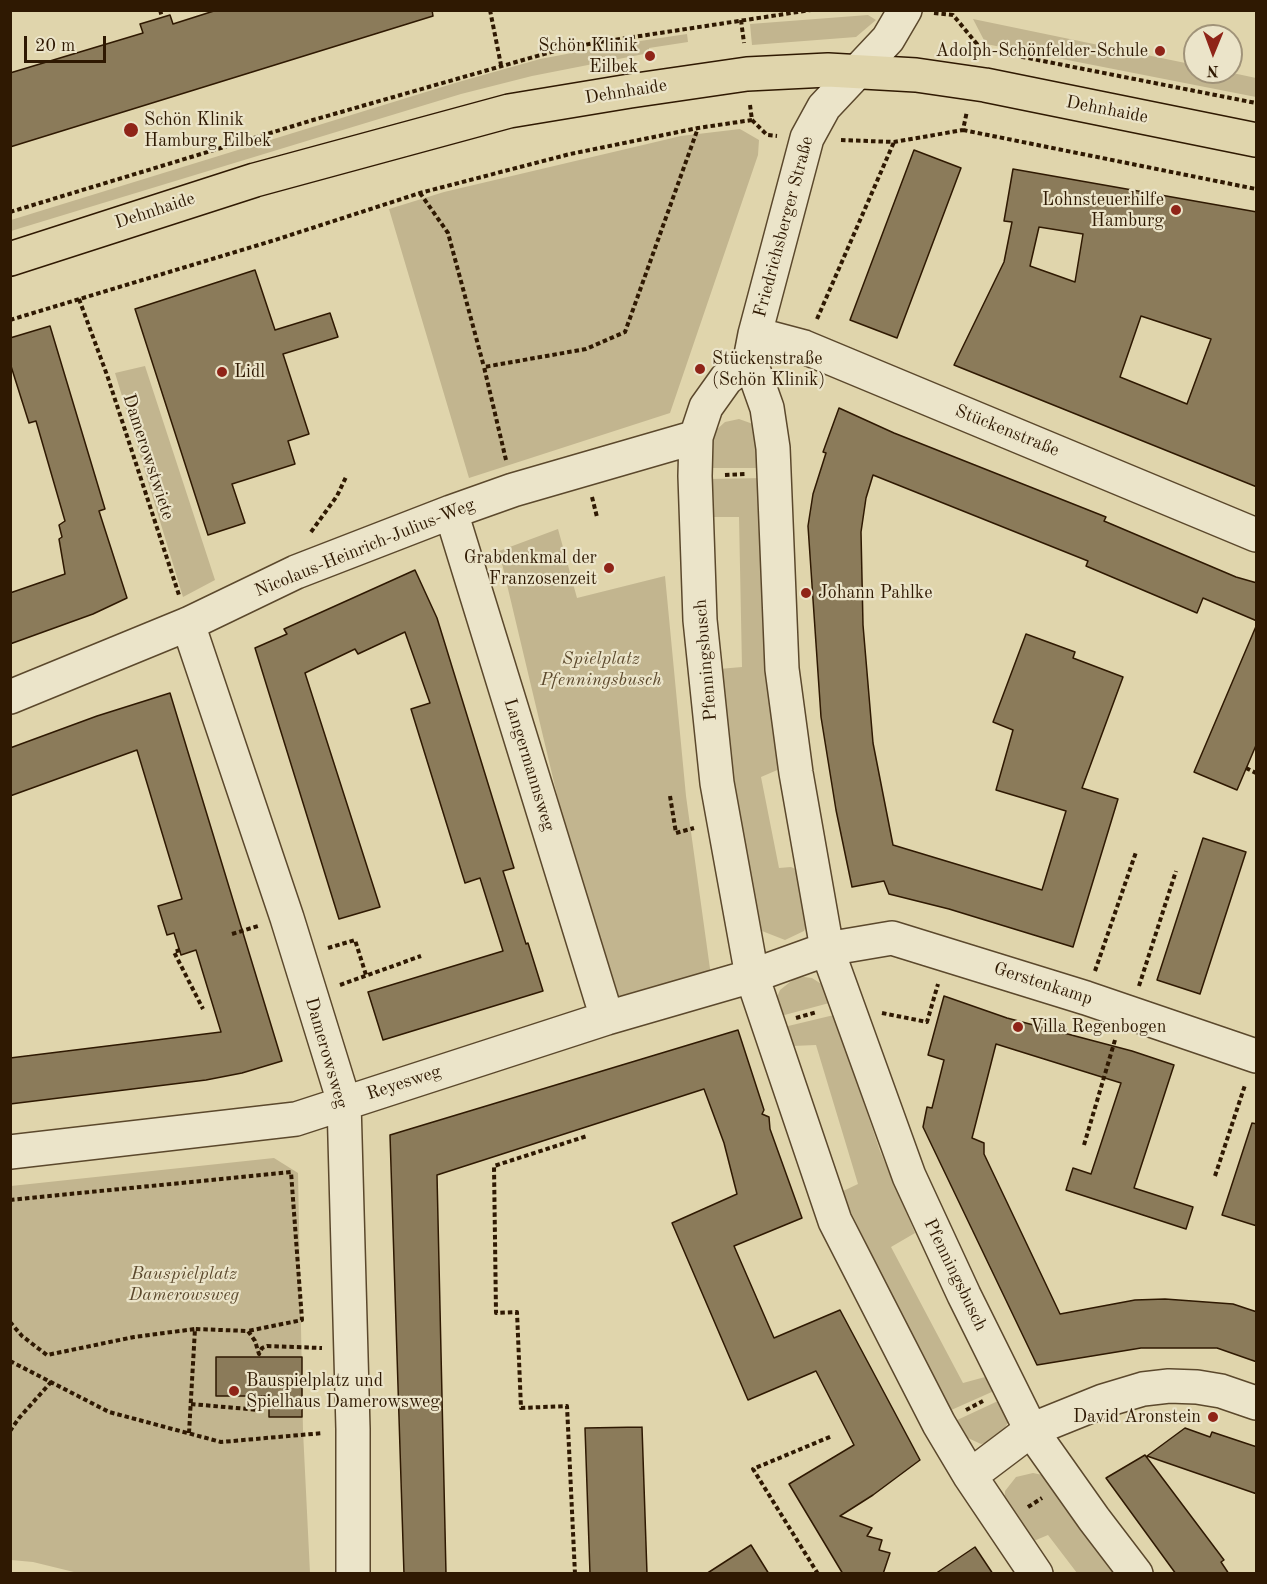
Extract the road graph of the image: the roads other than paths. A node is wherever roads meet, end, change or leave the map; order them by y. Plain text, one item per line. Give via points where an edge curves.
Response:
1 (905, 10) edge
2 (857, 70) junction
3 (1257, 140) edge
4 (10, 259) edge
5 (753, 347) junction
6 (696, 437) junction
7 (451, 512) junction
8 (1257, 535) edge
9 (188, 624) junction
10 (10, 697) edge
11 (827, 950) junction
12 (752, 976) junction
13 (607, 1018) junction
14 (1255, 1056) edge
15 (344, 1102) junction
16 (10, 1152) edge
17 (1257, 1403) edge
18 (1031, 1430) junction
19 (970, 1476) junction
20 (353, 1574) edge
21 (1036, 1574) edge
22 (1136, 1574) edge

1 - 2 street, Friedrichsberger Straße via 888,39
2 - 3 main road, Dehnhaide via 974,83
2 - 4 main road, Dehnhaide via 747,74 509,111 255,180
2 - 5 street, Friedrichsberger Straße via 824,107 807,138
5 - 6 street, Pfenningsbusch via 714,394
5 - 8 street, Stückenstraße via 804,347
5 - 11 street, Pfenningsbusch via 773,448 782,669
6 - 7 street, Nicolaus-Heinrich-Julius-Weg
6 - 12 street, Pfenningsbusch via 700,620 716,772
7 - 9 street, Nicolaus-Heinrich-Julius-Weg via 296,572
7 - 13 street, Langermannsweg
9 - 10 street, Nicolaus-Heinrich-Julius-Weg
9 - 15 street, Damerowsweg
11 - 12 street
11 - 14 street, Gerstenkamp via 892,938
11 - 18 street, Pfenningsbusch via 909,1176
12 - 13 street, Reyesweg
12 - 19 street, Pfenningsbusch via 836,1221 939,1424
13 - 15 street, Reyesweg
15 - 16 street, Reyesweg via 296,1119
15 - 20 street, Damerowsweg
17 - 18 street via 1197,1387 1152,1388 1103,1401
18 - 19 street
18 - 22 street, Pfenningsbusch
19 - 21 street, Pfenningsbusch

